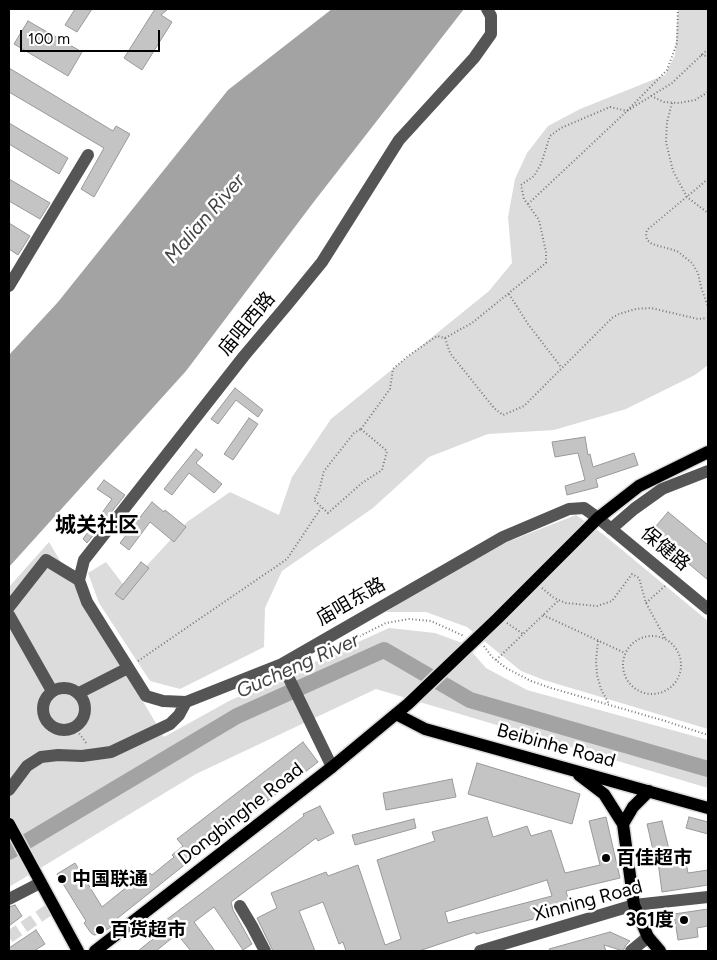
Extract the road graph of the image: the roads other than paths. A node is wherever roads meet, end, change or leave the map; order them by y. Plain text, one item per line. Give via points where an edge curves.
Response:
1 (487, 9) edge
2 (88, 155) dead end
3 (9, 286) edge
4 (708, 452) edge
5 (708, 471) edge
6 (598, 518) junction
7 (611, 529) junction
8 (79, 580) junction
9 (9, 607) edge
10 (708, 609) edge
11 (9, 615) edge
12 (282, 664) junction
13 (128, 668) junction
14 (52, 691) junction
15 (79, 693) junction
16 (186, 702) junction
17 (396, 714) junction
18 (332, 768) junction
19 (573, 770) junction
20 (9, 790) edge
21 (649, 791) junction
22 (708, 808) edge
23 (9, 824) edge
24 (623, 824) junction
25 (39, 880) junction
26 (708, 897) edge
27 (9, 899) edge
28 (634, 905) junction
29 (240, 906) dead end
30 (648, 937) junction
31 (78, 951) edge
32 (95, 951) edge
33 (265, 951) edge
34 (480, 951) edge
35 (631, 951) edge
36 (660, 951) edge

1 - 8 street, 庙咀西路 via 491,16 491,34 474,58 399,140 322,262 84,560
2 - 3 street
4 - 6 main road, Dongbinghe Road via 639,486
5 - 7 street via 662,489
6 - 7 street, 保健路
6 - 12 street, 庙咀东路 via 584,508 569,509 503,537
6 - 17 main road, Dongbinghe Road
7 - 10 street, 保健路
8 - 9 street via 46,560
8 - 13 street via 87,602
11 - 14 street
12 - 16 street, 庙咀东路
12 - 18 street
13 - 15 street
13 - 16 street, 庙咀东路 via 146,696
14 - 15 street via 66,687
14 - 15 street via 43,702 44,717 54,728 68,730 75,728 84,718 86,711
16 - 20 street via 170,724 111,752 41,757 27,766
17 - 18 main road, Dongbinghe Road
17 - 19 main road, Beibinhe Road via 425,729
18 - 32 main road, Dongbinghe Road
19 - 21 main road, Beibinhe Road
19 - 24 main road via 604,794
21 - 22 main road, Beibinhe Road
21 - 24 main road via 633,807
23 - 25 main road
24 - 28 main road
25 - 27 street
25 - 31 main road
26 - 28 street, Xinning Road
28 - 30 main road
28 - 34 street, Xinning Road
29 - 33 street
30 - 35 street
30 - 36 main road

